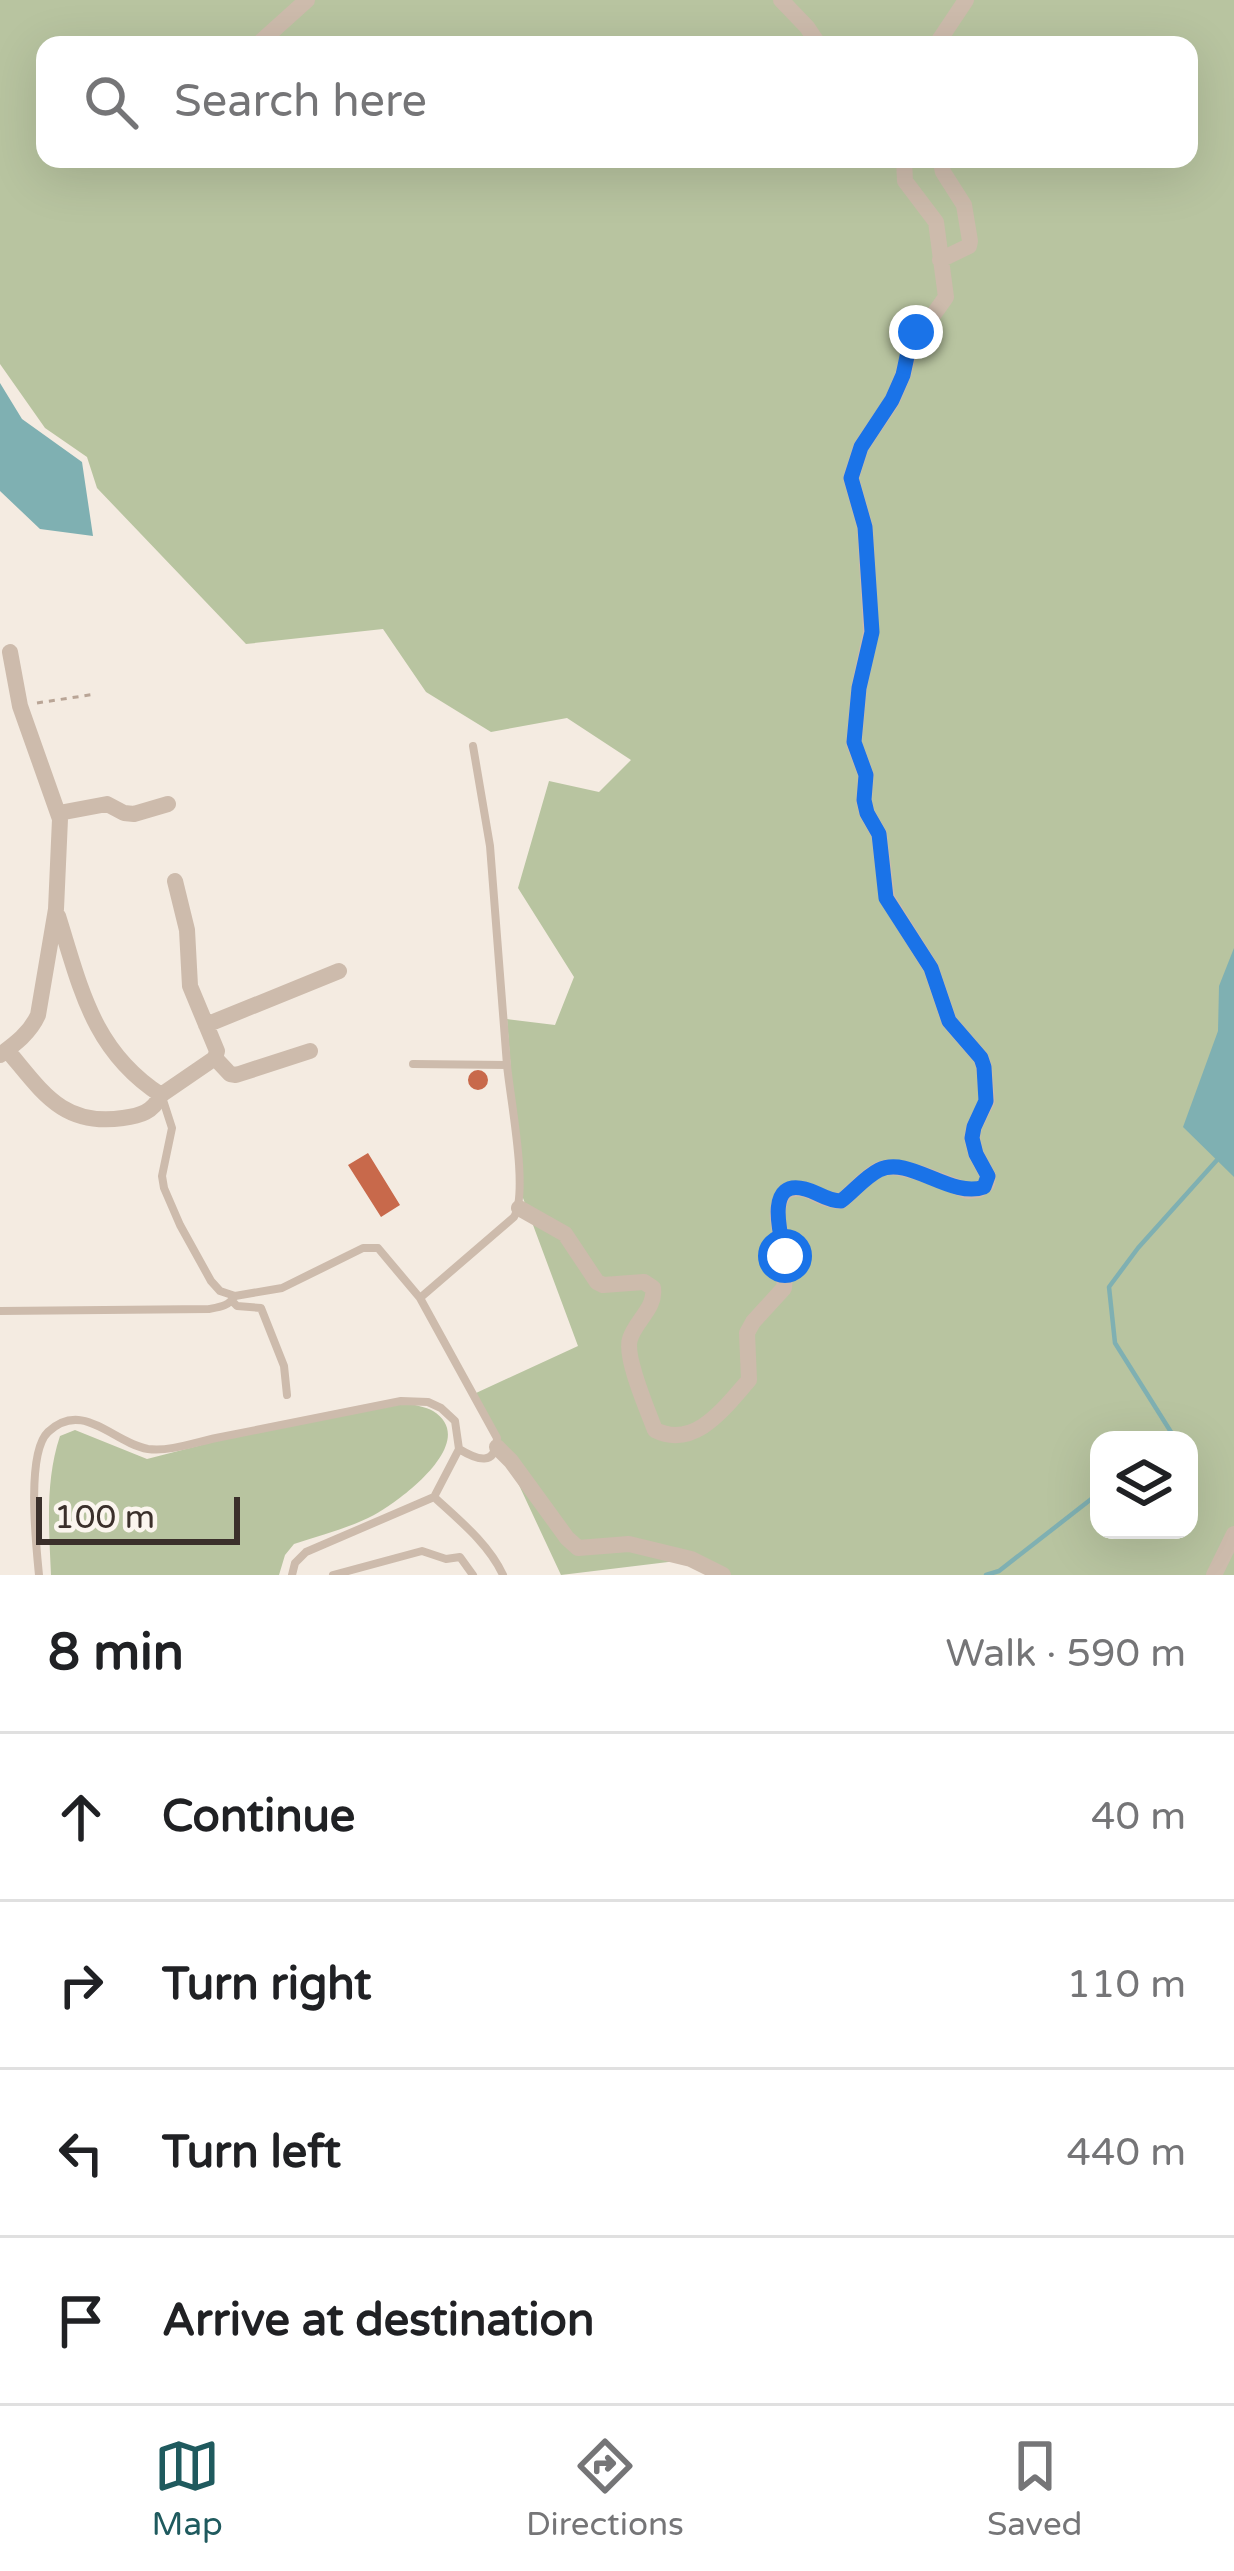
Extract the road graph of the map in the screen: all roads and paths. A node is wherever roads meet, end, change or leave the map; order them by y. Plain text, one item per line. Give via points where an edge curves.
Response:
1 (307, 0) edge
2 (781, 0) edge
3 (965, 0) edge
4 (267, 36) edge
5 (812, 36) edge
6 (942, 36) edge
7 (904, 168) edge
8 (942, 168) edge
9 (940, 260) junction
10 (10, 652) dead end
11 (96, 694) dead end
12 (20, 706) junction
13 (473, 746) dead end
14 (168, 804) dead end
15 (59, 813) junction
16 (175, 881) dead end
17 (56, 909) junction
18 (338, 971) dead end
19 (206, 1025) junction
20 (310, 1051) dead end
21 (4, 1053) edge
22 (215, 1058) junction
23 (413, 1064) dead end
24 (507, 1065) junction
25 (161, 1095) junction
26 (519, 1208) junction
27 (233, 1298) junction
28 (420, 1298) junction
29 (0, 1311) edge
30 (287, 1395) dead end
31 (497, 1447) junction
32 (459, 1449) junction
33 (434, 1497) junction
34 (1234, 1534) edge
35 (717, 1574) edge
36 (39, 1575) edge
37 (292, 1575) edge
38 (333, 1575) edge
39 (473, 1575) edge
40 (503, 1575) edge
41 (1214, 1575) edge

1 - 4 street
2 - 5 street
3 - 6 street
7 - 9 street via 905,181 936,222
8 - 9 street via 964,205 970,242
9 - 26 street via 946,297 913,335 903,375 851,478 865,527 872,632 854,742 867,813 879,834 886,898 931,968 949,1021 984,1067 986,1101 972,1138 987,1184 968,1191 887,1167 841,1201 786,1191 777,1211 784,1288 747,1333 749,1379 685,1436 656,1430 629,1354 652,1288 603,1286 565,1234
10 - 12 street
11 - 12 path
12 - 15 street
13 - 24 lane via 489,836
14 - 15 street via 134,814 107,804
15 - 17 street
16 - 19 street via 190,986
17 - 21 street via 38,1015
17 - 25 street via 100,1035 127,1070
18 - 19 street
19 - 22 street
20 - 22 street via 236,1075
21 - 25 street via 58,1106 83,1119 147,1112
22 - 25 street
23 - 24 lane
24 - 26 lane
25 - 27 lane via 172,1128 164,1188 211,1281
26 - 28 lane
27 - 28 lane via 282,1288 373,1246
27 - 29 lane via 209,1309
27 - 30 lane via 237,1306 261,1308
28 - 31 lane
31 - 32 lane via 480,1459
31 - 35 street via 578,1548 628,1544
32 - 33 lane
32 - 36 lane via 450,1414 414,1400 152,1449 72,1419 37,1449
33 - 37 lane via 306,1552
33 - 40 lane
34 - 41 street
38 - 39 lane via 426,1551 460,1557

